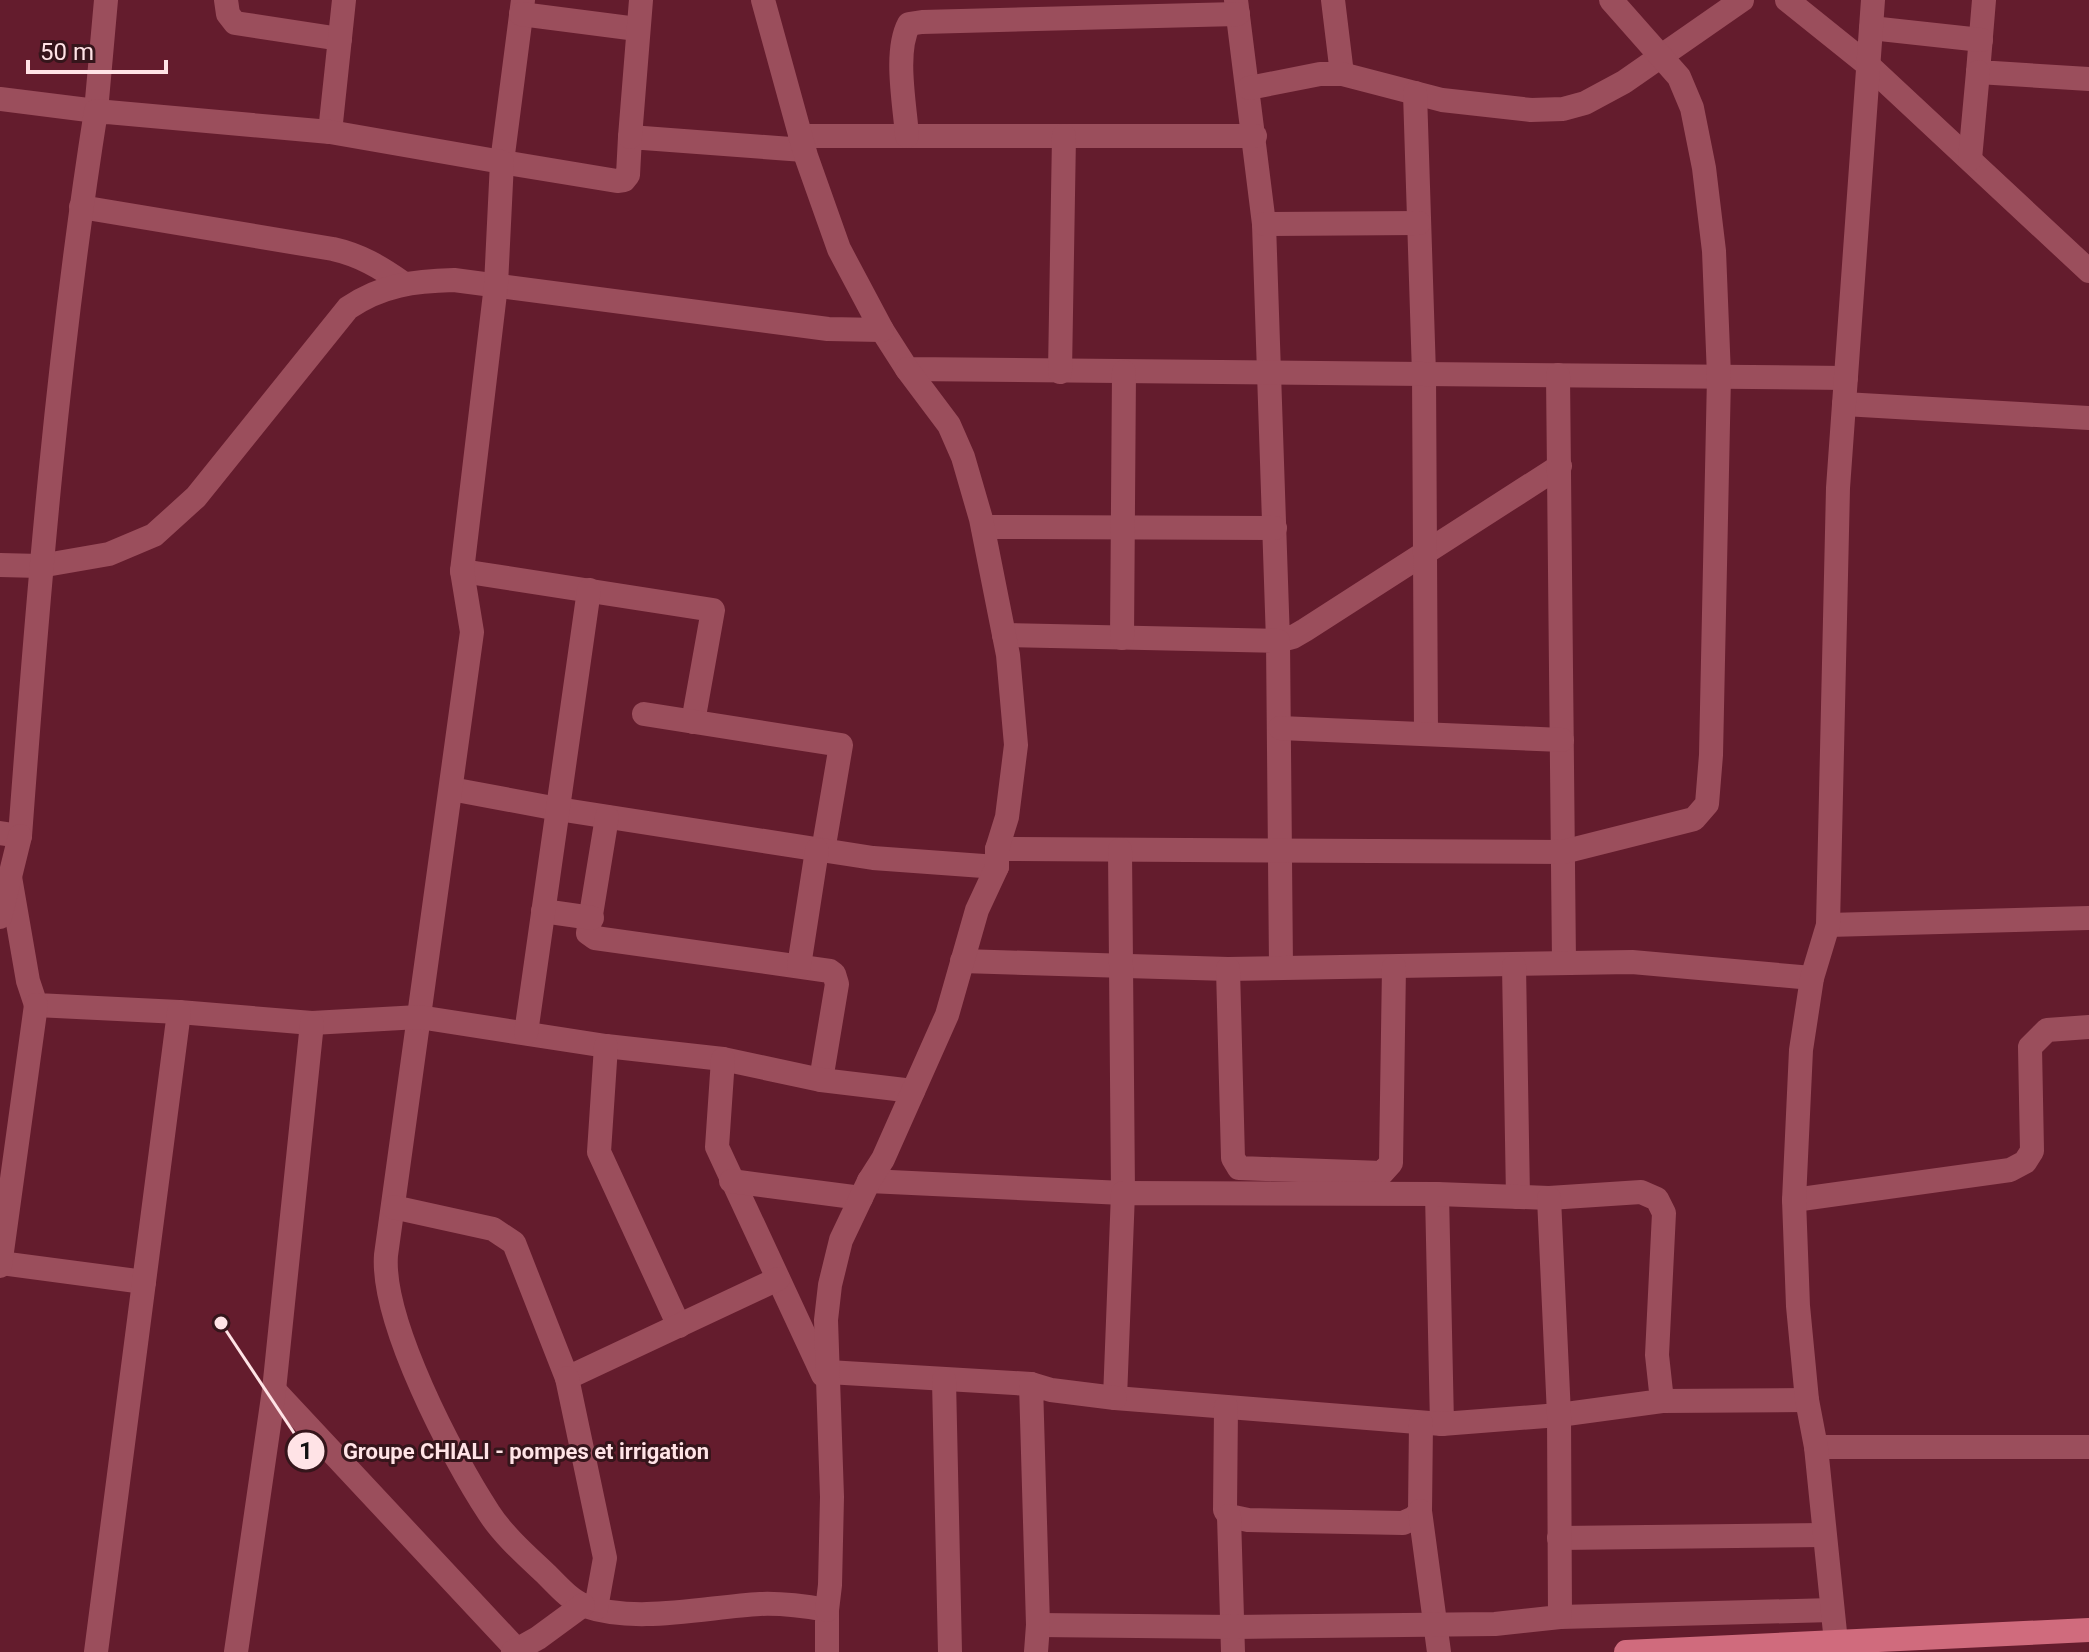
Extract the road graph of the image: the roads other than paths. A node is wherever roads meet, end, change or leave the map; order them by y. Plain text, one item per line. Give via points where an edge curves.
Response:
1 (106, 0) edge
2 (226, 0) edge
3 (344, 0) edge
4 (641, 0) edge
5 (763, 0) edge
6 (1333, 0) edge
7 (1611, 0) edge
8 (1742, 0) edge
9 (1787, 0) edge
10 (1872, 0) edge
11 (1984, 0) edge
12 (522, 7) edge
13 (1237, 7) edge
14 (1081, 9) edge
15 (1871, 28) junction
16 (637, 29) junction
17 (340, 39) junction
18 (1981, 40) junction
19 (1661, 56) junction
20 (1868, 65) junction
21 (1978, 72) junction
22 (1342, 74) junction
23 (2089, 79) edge
24 (1249, 88) junction
25 (1415, 93) junction
26 (0, 99) edge
27 (96, 111) junction
28 (330, 132) junction
29 (907, 136) junction
30 (1064, 136) junction
31 (1255, 136) junction
32 (630, 137) junction
33 (802, 143) junction
34 (1970, 159) junction
35 (502, 162) junction
36 (81, 207) junction
37 (1419, 223) junction
38 (1264, 224) junction
39 (2089, 271) edge
40 (403, 283) junction
41 (496, 285) junction
42 (882, 330) junction
43 (907, 369) junction
44 (1060, 372) junction
45 (1124, 372) junction
46 (1271, 372) junction
47 (1424, 374) junction
48 (1558, 375) junction
49 (1719, 376) junction
50 (1846, 378) junction
51 (1844, 404) junction
52 (2089, 418) edge
53 (1560, 466) junction
54 (983, 527) junction
55 (1123, 527) junction
56 (1275, 528) junction
57 (1425, 554) junction
58 (0, 565) edge
59 (40, 566) junction
60 (462, 571) junction
61 (589, 590) junction
62 (1004, 635) junction
63 (1122, 638) junction
64 (1278, 641) junction
65 (644, 714) dead end
66 (693, 722) junction
67 (1280, 728) junction
68 (1426, 734) junction
69 (1562, 740) junction
70 (451, 789) junction
71 (558, 809) junction
72 (607, 817) junction
73 (10, 834) edge
74 (820, 850) junction
75 (1120, 850) junction
76 (1280, 850) junction
77 (1563, 852) junction
78 (997, 858) junction
79 (10, 877) junction
80 (543, 911) junction
81 (0, 917) edge
82 (592, 918) junction
83 (2089, 918) edge
84 (1828, 925) junction
85 (962, 961) junction
86 (1564, 963) junction
87 (1122, 964) junction
88 (799, 966) junction
89 (1514, 966) junction
90 (1281, 967) junction
91 (1394, 967) junction
92 (1228, 969) junction
93 (1812, 978) junction
94 (36, 1005) junction
95 (179, 1012) junction
96 (419, 1017) junction
97 (312, 1023) junction
98 (2089, 1027) edge
99 (526, 1033) junction
100 (606, 1046) junction
101 (723, 1059) junction
102 (821, 1080) junction
103 (913, 1091) junction
104 (731, 1181) junction
105 (865, 1190) junction
106 (1123, 1193) junction
107 (1437, 1194) junction
108 (1518, 1197) junction
109 (1549, 1198) junction
110 (1794, 1200) junction
111 (393, 1207) junction
112 (0, 1264) edge
113 (778, 1279) junction
114 (144, 1282) junction
115 (679, 1326) junction
116 (567, 1378) junction
117 (828, 1378) junction
118 (944, 1380) junction
119 (1031, 1384) junction
120 (274, 1390) junction
121 (1115, 1398) junction
122 (1807, 1400) junction
123 (1662, 1401) junction
124 (1226, 1407) junction
125 (1559, 1415) junction
126 (1431, 1423) junction
127 (1816, 1447) junction
128 (2089, 1447) edge
129 (1420, 1511) junction
130 (1229, 1516) junction
131 (1824, 1535) junction
132 (1559, 1538) junction
133 (589, 1607) junction
134 (827, 1610) junction
135 (1832, 1610) junction
136 (1560, 1617) junction
137 (1038, 1625) junction
138 (1435, 1625) junction
139 (1234, 1627) junction
140 (2089, 1630) edge
141 (1836, 1648) edge
142 (515, 1651) edge
143 (96, 1652) edge
144 (236, 1652) edge
145 (827, 1652) edge
146 (950, 1652) edge
147 (1036, 1652) edge
148 (1233, 1652) edge
149 (1439, 1652) edge
150 (1626, 1652) edge

1 - 27 street
2 - 17 street via 235,23
3 - 17 street
4 - 16 street
5 - 33 street
6 - 22 street
7 - 19 street
8 - 19 street
9 - 20 street
10 - 15 street
11 - 18 street
12 - 16 street
12 - 35 street
13 - 14 street
13 - 24 street
14 - 29 street via 909,24 902,52
15 - 18 street
15 - 20 street
16 - 32 street
17 - 28 street
18 - 21 street
19 - 25 street via 1624,82 1563,109 1516,108
19 - 49 street via 1679,77 1692,108 1704,168 1714,251
20 - 34 street
20 - 50 street
21 - 23 street
21 - 34 street
22 - 24 street
22 - 25 street
24 - 31 street
25 - 37 street
26 - 27 street
27 - 28 street
27 - 36 street
28 - 35 street
29 - 30 street
29 - 33 street
30 - 31 street
30 - 44 street
31 - 38 street
32 - 33 street
32 - 35 street via 624,180
33 - 42 street via 839,249
34 - 39 street
35 - 41 street
36 - 40 street via 333,249 364,258
36 - 59 street
37 - 38 street
37 - 47 street
38 - 46 street
40 - 41 street via 454,280
40 - 59 street via 348,308 196,497 154,535 109,554
41 - 42 street via 828,329
41 - 60 street
42 - 43 street
43 - 44 street
43 - 54 street via 949,425
44 - 45 street
45 - 46 street
45 - 55 street
46 - 47 street
46 - 56 street
47 - 48 street
47 - 57 street
48 - 49 street
48 - 53 street
49 - 50 street
49 - 77 street via 1707,804 1694,819
50 - 51 street
51 - 52 street
51 - 84 street
53 - 57 street
53 - 69 street
54 - 55 street
54 - 62 street
55 - 56 street
55 - 63 street
56 - 64 street
57 - 64 street via 1293,637
57 - 68 street
58 - 59 street
59 - 73 street
60 - 61 street
60 - 70 street via 472,632
61 - 66 street via 713,610
61 - 71 street
62 - 63 street
62 - 78 street via 1016,745
63 - 64 street
64 - 67 street
65 - 66 street
66 - 74 street via 841,745
67 - 68 street
67 - 76 street
68 - 69 street
69 - 77 street
70 - 71 street
70 - 96 street
71 - 72 street
71 - 80 street
72 - 74 street
72 - 82 street
73 - 79 street
74 - 78 street via 873,858
74 - 88 street
75 - 76 street
75 - 78 street
75 - 87 street
76 - 77 street
76 - 90 street
77 - 86 street
78 - 85 street
79 - 81 street
79 - 94 street
80 - 82 street
80 - 99 street
82 - 88 street via 588,933 595,938
83 - 84 street
84 - 93 street
85 - 87 street
85 - 103 street via 947,1015
86 - 89 street
86 - 93 street via 1632,962
87 - 92 street
87 - 106 street
88 - 102 street via 830,971 836,978
89 - 91 street
89 - 108 street
90 - 91 street
90 - 92 street
91 - 92 street via 1391,1163 1382,1173 1239,1168 1233,1158
93 - 110 street via 1801,1050
94 - 95 street
94 - 112 street
95 - 97 street
95 - 114 street
96 - 97 street
96 - 99 street
96 - 111 street
97 - 120 street
98 - 110 street via 2047,1030 2030,1047 2032,1151 2025,1162 2010,1170
99 - 100 street
100 - 101 street
100 - 115 street via 599,1152
101 - 102 street
101 - 104 street via 717,1147
102 - 103 street
103 - 105 street
104 - 105 street
104 - 113 street
105 - 106 street
105 - 117 street via 841,1240 830,1285
106 - 107 street
106 - 121 street
107 - 108 street
107 - 126 street
108 - 109 street
109 - 123 street via 1641,1192 1657,1199 1664,1213 1657,1355
109 - 125 street
110 - 122 street
111 - 116 street via 493,1229 514,1243
111 - 133 street via 385,1272 388,1292 441,1431 490,1515 556,1584
112 - 114 street
113 - 115 street
113 - 117 street
114 - 143 street
115 - 116 street
116 - 133 street via 605,1558
117 - 118 street
117 - 134 street via 832,1497
118 - 119 street
118 - 146 street
119 - 121 street
119 - 137 street
120 - 142 street
120 - 144 street
121 - 124 street
122 - 123 street
122 - 127 street
123 - 125 street
124 - 126 street
124 - 130 street via 1223,1501
125 - 126 street
125 - 132 street
126 - 129 street
127 - 128 street
127 - 131 street
129 - 130 street via 1403,1523
129 - 138 street
130 - 139 street
131 - 132 street
131 - 135 street
132 - 136 street
133 - 134 street via 614,1613 777,1604
133 - 142 street
134 - 145 street
135 - 136 street
135 - 141 street
136 - 138 street
137 - 139 street
137 - 147 street
138 - 139 street
138 - 149 street
139 - 148 street
140 - 141 main road
141 - 150 main road

